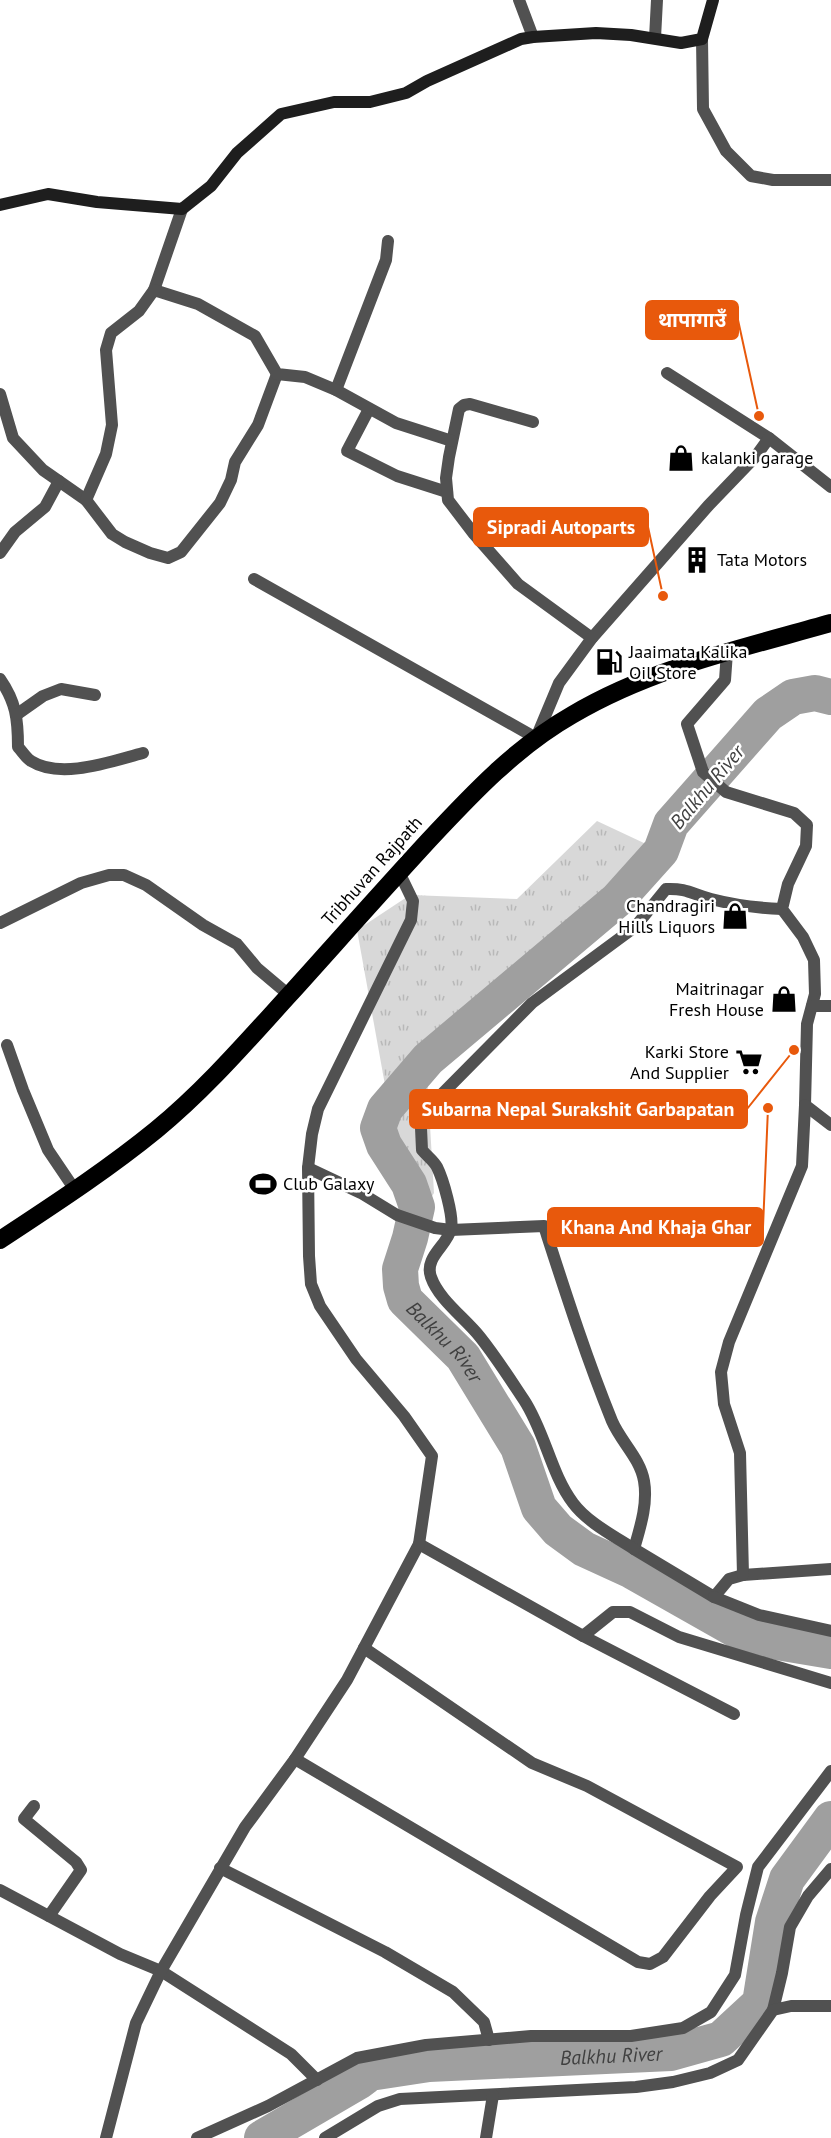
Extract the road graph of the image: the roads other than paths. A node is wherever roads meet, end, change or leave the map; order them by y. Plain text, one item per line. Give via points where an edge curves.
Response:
1 (519, 0) edge
2 (657, 0) edge
3 (713, 0) edge
4 (533, 37) junction
5 (655, 38) junction
6 (702, 39) junction
7 (831, 180) edge
8 (0, 204) edge
9 (182, 209) junction
10 (388, 242) dead end
11 (154, 290) junction
12 (667, 373) dead end
13 (277, 374) junction
14 (336, 390) junction
15 (0, 394) edge
16 (369, 409) junction
17 (533, 422) dead end
18 (768, 438) junction
19 (452, 441) junction
20 (59, 481) junction
21 (831, 487) edge
22 (447, 492) junction
23 (86, 500) junction
24 (0, 553) edge
25 (254, 579) dead end
26 (830, 625) edge
27 (592, 638) junction
28 (727, 652) junction
29 (0, 679) edge
30 (95, 695) dead end
31 (16, 715) junction
32 (536, 738) junction
33 (143, 753) dead end
34 (399, 872) junction
35 (782, 909) junction
36 (0, 923) edge
37 (289, 995) junction
38 (812, 1006) junction
39 (831, 1006) edge
40 (7, 1045) dead end
41 (806, 1106) junction
42 (831, 1125) edge
43 (308, 1168) junction
44 (75, 1190) junction
45 (451, 1230) junction
46 (0, 1239) edge
47 (419, 1544) junction
48 (634, 1549) junction
49 (831, 1569) edge
50 (743, 1575) junction
51 (714, 1597) junction
52 (831, 1631) edge
53 (583, 1636) junction
54 (364, 1648) junction
55 (831, 1683) edge
56 (734, 1714) dead end
57 (296, 1759) junction
58 (831, 1772) edge
59 (34, 1806) dead end
60 (220, 1868) junction
61 (737, 1868) junction
62 (758, 1868) junction
63 (831, 1869) edge
64 (0, 1890) edge
65 (49, 1916) junction
66 (162, 1971) junction
67 (831, 2006) edge
68 (773, 2010) junction
69 (489, 2040) junction
70 (317, 2080) junction
71 (493, 2095) junction
72 (106, 2138) edge
73 (197, 2138) edge
74 (325, 2138) edge
75 (486, 2138) edge

1 - 4 street
2 - 5 street
3 - 6 street
4 - 5 street via 596,33
4 - 9 street via 521,39 406,93 370,102 334,102 281,114 237,153 211,186
5 - 6 street via 681,43
6 - 7 street via 703,109 726,152 751,176
8 - 9 street via 48,194
9 - 11 street
10 - 14 street via 386,260
11 - 13 street via 198,304 255,336
11 - 23 street via 139,311 111,333 106,350 112,424 106,454
12 - 18 street
13 - 14 street via 305,377
13 - 23 street via 258,425 235,462 220,502 182,552 168,558 125,542 112,534
14 - 16 street
15 - 20 street via 13,438
16 - 19 street via 396,423
16 - 22 street via 347,451 397,476
17 - 19 street via 464,405 459,409
18 - 21 street
18 - 27 street
19 - 22 street
20 - 23 street
20 - 24 street via 45,507 15,532
22 - 27 street via 448,500 474,534 519,584
25 - 32 street
26 - 28 highway, Tribhuvan Rajpath
27 - 32 street via 558,683
28 - 32 highway, Tribhuvan Rajpath via 610,695
28 - 35 street via 725,680 687,724 703,772 726,792 794,813 807,825 806,846 788,884
29 - 31 street via 11,694
30 - 31 street via 62,689 43,696
31 - 33 street via 18,747 31,761 50,767 77,770
32 - 34 highway, Tribhuvan Rajpath via 455,812
34 - 37 highway, Tribhuvan Rajpath
34 - 43 street via 413,902 411,920 318,1109
35 - 38 street via 814,960
35 - 45 street via 711,899 682,888 666,889 635,927 532,1003 443,1093 421,1128 422,1150 437,1167 452,1218
36 - 37 street via 81,883 124,875 237,944 256,968
37 - 44 highway, Tribhuvan Rajpath via 189,1100 156,1130
38 - 39 street
38 - 41 street via 807,1024
40 - 44 street via 48,1150
41 - 42 street
41 - 50 street via 802,1166 729,1341 721,1372 724,1404 740,1453
43 - 45 street via 397,1215
43 - 47 street via 311,1284 320,1306 432,1456
44 - 46 highway, Tribhuvan Rajpath
45 - 48 street via 432,1258 431,1279 480,1337 526,1403 574,1505
45 - 48 street via 544,1226 591,1369 614,1425 644,1481 645,1500
47 - 53 street
47 - 54 street
48 - 51 street
49 - 50 street
50 - 51 street via 729,1579
51 - 52 street via 759,1615
53 - 55 street via 613,1612 630,1612 679,1637
53 - 56 street
54 - 57 street
54 - 61 street via 532,1763 587,1786
57 - 60 street
57 - 61 street via 638,1962 650,1964 663,1957
58 - 62 street
59 - 65 street via 24,1819 81,1870
60 - 66 street
60 - 69 street via 385,1952 453,1992 484,2022
61 - 62 street
62 - 69 street via 735,1975 711,2012 682,2028 631,2036
63 - 68 street via 808,1896 790,1927
64 - 65 street
65 - 66 street via 120,1954
66 - 70 street via 291,2054
66 - 72 street via 136,2023
67 - 68 street
68 - 71 street via 738,2060 710,2073 636,2087
69 - 70 street via 426,2045 357,2058
70 - 73 street
71 - 74 street via 400,2099 378,2106
71 - 75 street

